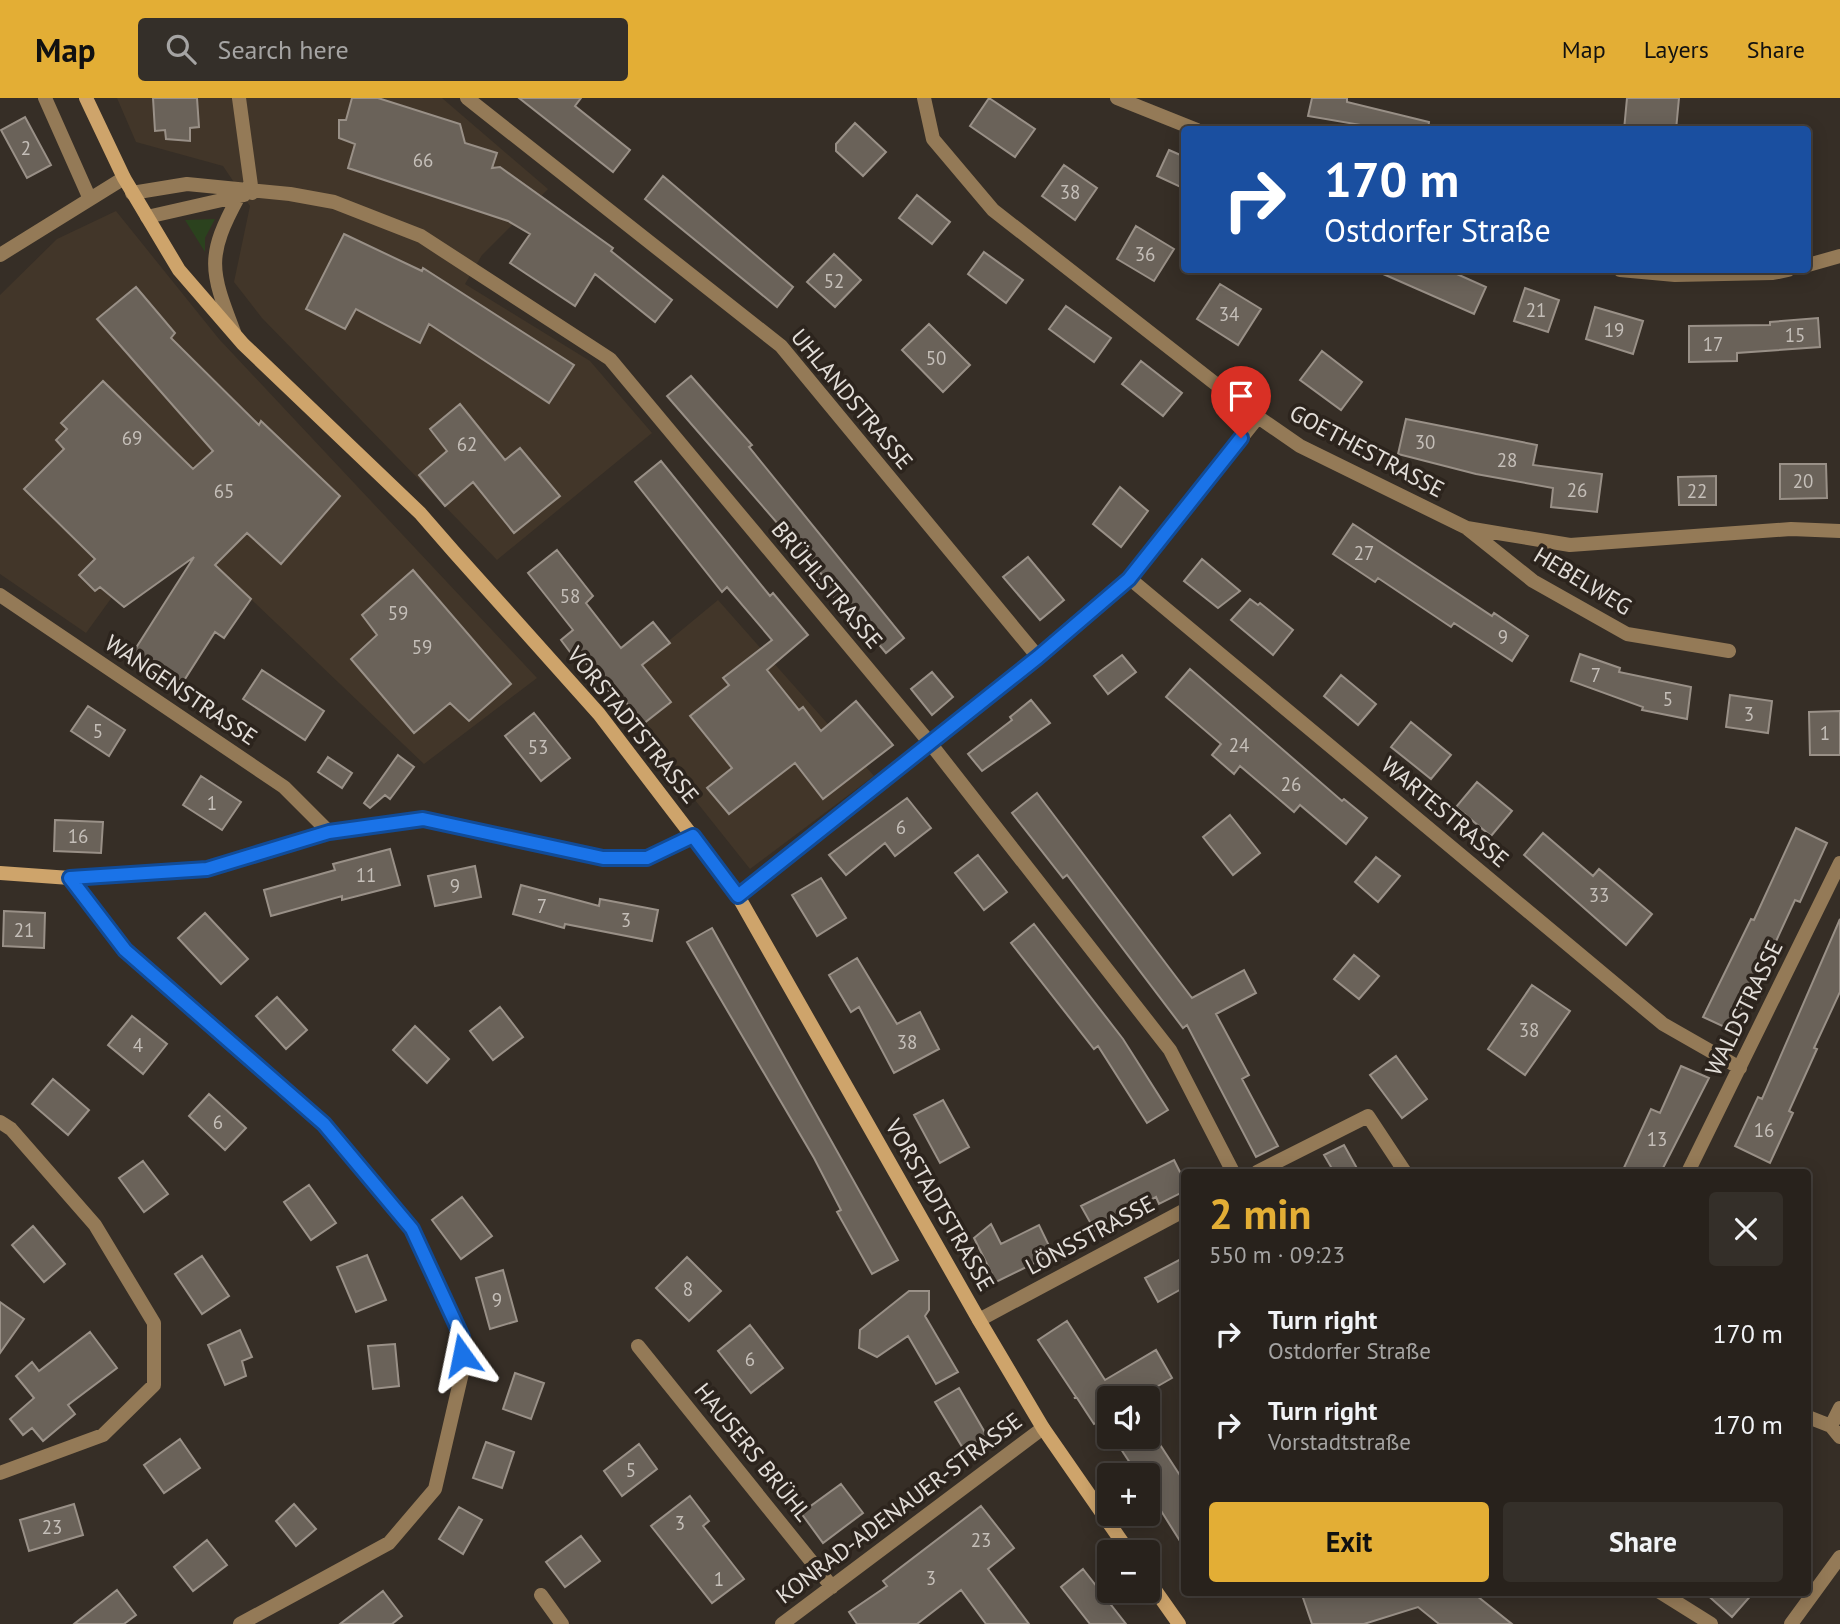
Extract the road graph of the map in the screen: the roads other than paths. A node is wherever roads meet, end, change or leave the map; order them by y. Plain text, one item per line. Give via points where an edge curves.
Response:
1 (45, 98) edge
2 (86, 98) edge
3 (239, 98) edge
4 (467, 98) edge
5 (924, 98) edge
6 (1117, 98) edge
7 (1187, 126) edge
8 (124, 177) junction
9 (132, 193) junction
10 (245, 194) junction
11 (89, 197) junction
12 (147, 218) junction
13 (0, 255) edge
14 (1840, 257) edge
15 (1811, 263) edge
16 (1653, 273) edge
17 (1773, 273) edge
18 (234, 333) junction
19 (1258, 418) junction
20 (1467, 528) junction
21 (1840, 531) edge
22 (1129, 579) junction
23 (0, 595) edge
24 (1729, 651) dead end
25 (1038, 657) junction
26 (930, 743) junction
27 (329, 832) junction
28 (693, 836) junction
29 (1840, 863) edge
30 (0, 873) edge
31 (70, 878) junction
32 (738, 896) junction
33 (1740, 1068) junction
34 (0, 1122) edge
35 (1231, 1169) edge
36 (1263, 1169) edge
37 (1403, 1169) edge
38 (1690, 1169) edge
39 (1181, 1212) edge
40 (979, 1320) junction
41 (638, 1346) dead end
42 (1840, 1408) edge
43 (1811, 1418) edge
44 (1044, 1428) junction
45 (1836, 1431) edge
46 (0, 1473) edge
47 (1121, 1540) edge
48 (1840, 1557) edge
49 (832, 1587) junction
50 (541, 1595) dead end
51 (1666, 1596) edge
52 (1160, 1597) edge
53 (240, 1624) edge
54 (562, 1624) edge
55 (782, 1624) edge
56 (1179, 1624) edge
57 (1711, 1624) edge
58 (1791, 1624) edge

1 - 11 street
2 - 8 main road, VORSTADTSTRASSE
3 - 10 street
4 - 25 street, UHLANDSTRASSE via 780,346
5 - 19 street, GOETHESTRASSE via 933,139 993,210
6 - 7 street
8 - 9 main road, VORSTADTSTRASSE
8 - 11 street
9 - 10 street, BRÜHLSTRASSE via 187,184
9 - 12 main road, VORSTADTSTRASSE
10 - 12 street, BRÜHLSTRASSE
10 - 18 street via 219,236 213,264
10 - 26 street, BRÜHLSTRASSE via 290,194 334,202 421,236 610,359
11 - 13 street
12 - 18 main road, VORSTADTSTRASSE via 179,270
14 - 15 street
16 - 17 street
18 - 28 main road, VORSTADTSTRASSE via 419,513 598,714
19 - 20 street, GOETHESTRASSE via 1300,446
19 - 22 street
20 - 21 street, GOETHESTRASSE via 1570,545 1791,529
20 - 24 street, HEBELWEG via 1534,581 1628,634
22 - 25 street
22 - 33 street, WARTESTRASSE via 1663,1024
23 - 27 street, WANGENSTRASSE via 284,787
25 - 26 street
26 - 32 street
26 - 35 street, BRÜHLSTRASSE via 1170,1050
27 - 28 main road via 423,819 614,858 647,858
27 - 31 main road via 207,869
28 - 32 main road, VORSTADTSTRASSE
29 - 33 street, WALDSTRASSE
30 - 31 main road
31 - 53 street via 125,950 324,1124 412,1229 462,1337 462,1373 435,1489 389,1543
32 - 40 main road, VORSTADTSTRASSE
33 - 38 street, WALDSTRASSE
34 - 46 street via 95,1225 154,1323 154,1385 103,1435
36 - 37 street via 1368,1116
39 - 40 street, LÖNSSTRASSE
40 - 44 main road, VORSTADTSTRASSE
41 - 49 street, HAUSERS BRÜHL
42 - 45 street
43 - 45 street
44 - 47 main road, VORSTADTSTRASSE
44 - 49 street, KONRAD-ADENAUER-STRASSE
48 - 58 street
49 - 55 street, KONRAD-ADENAUER-STRASSE
50 - 54 street
51 - 57 street
52 - 56 main road

